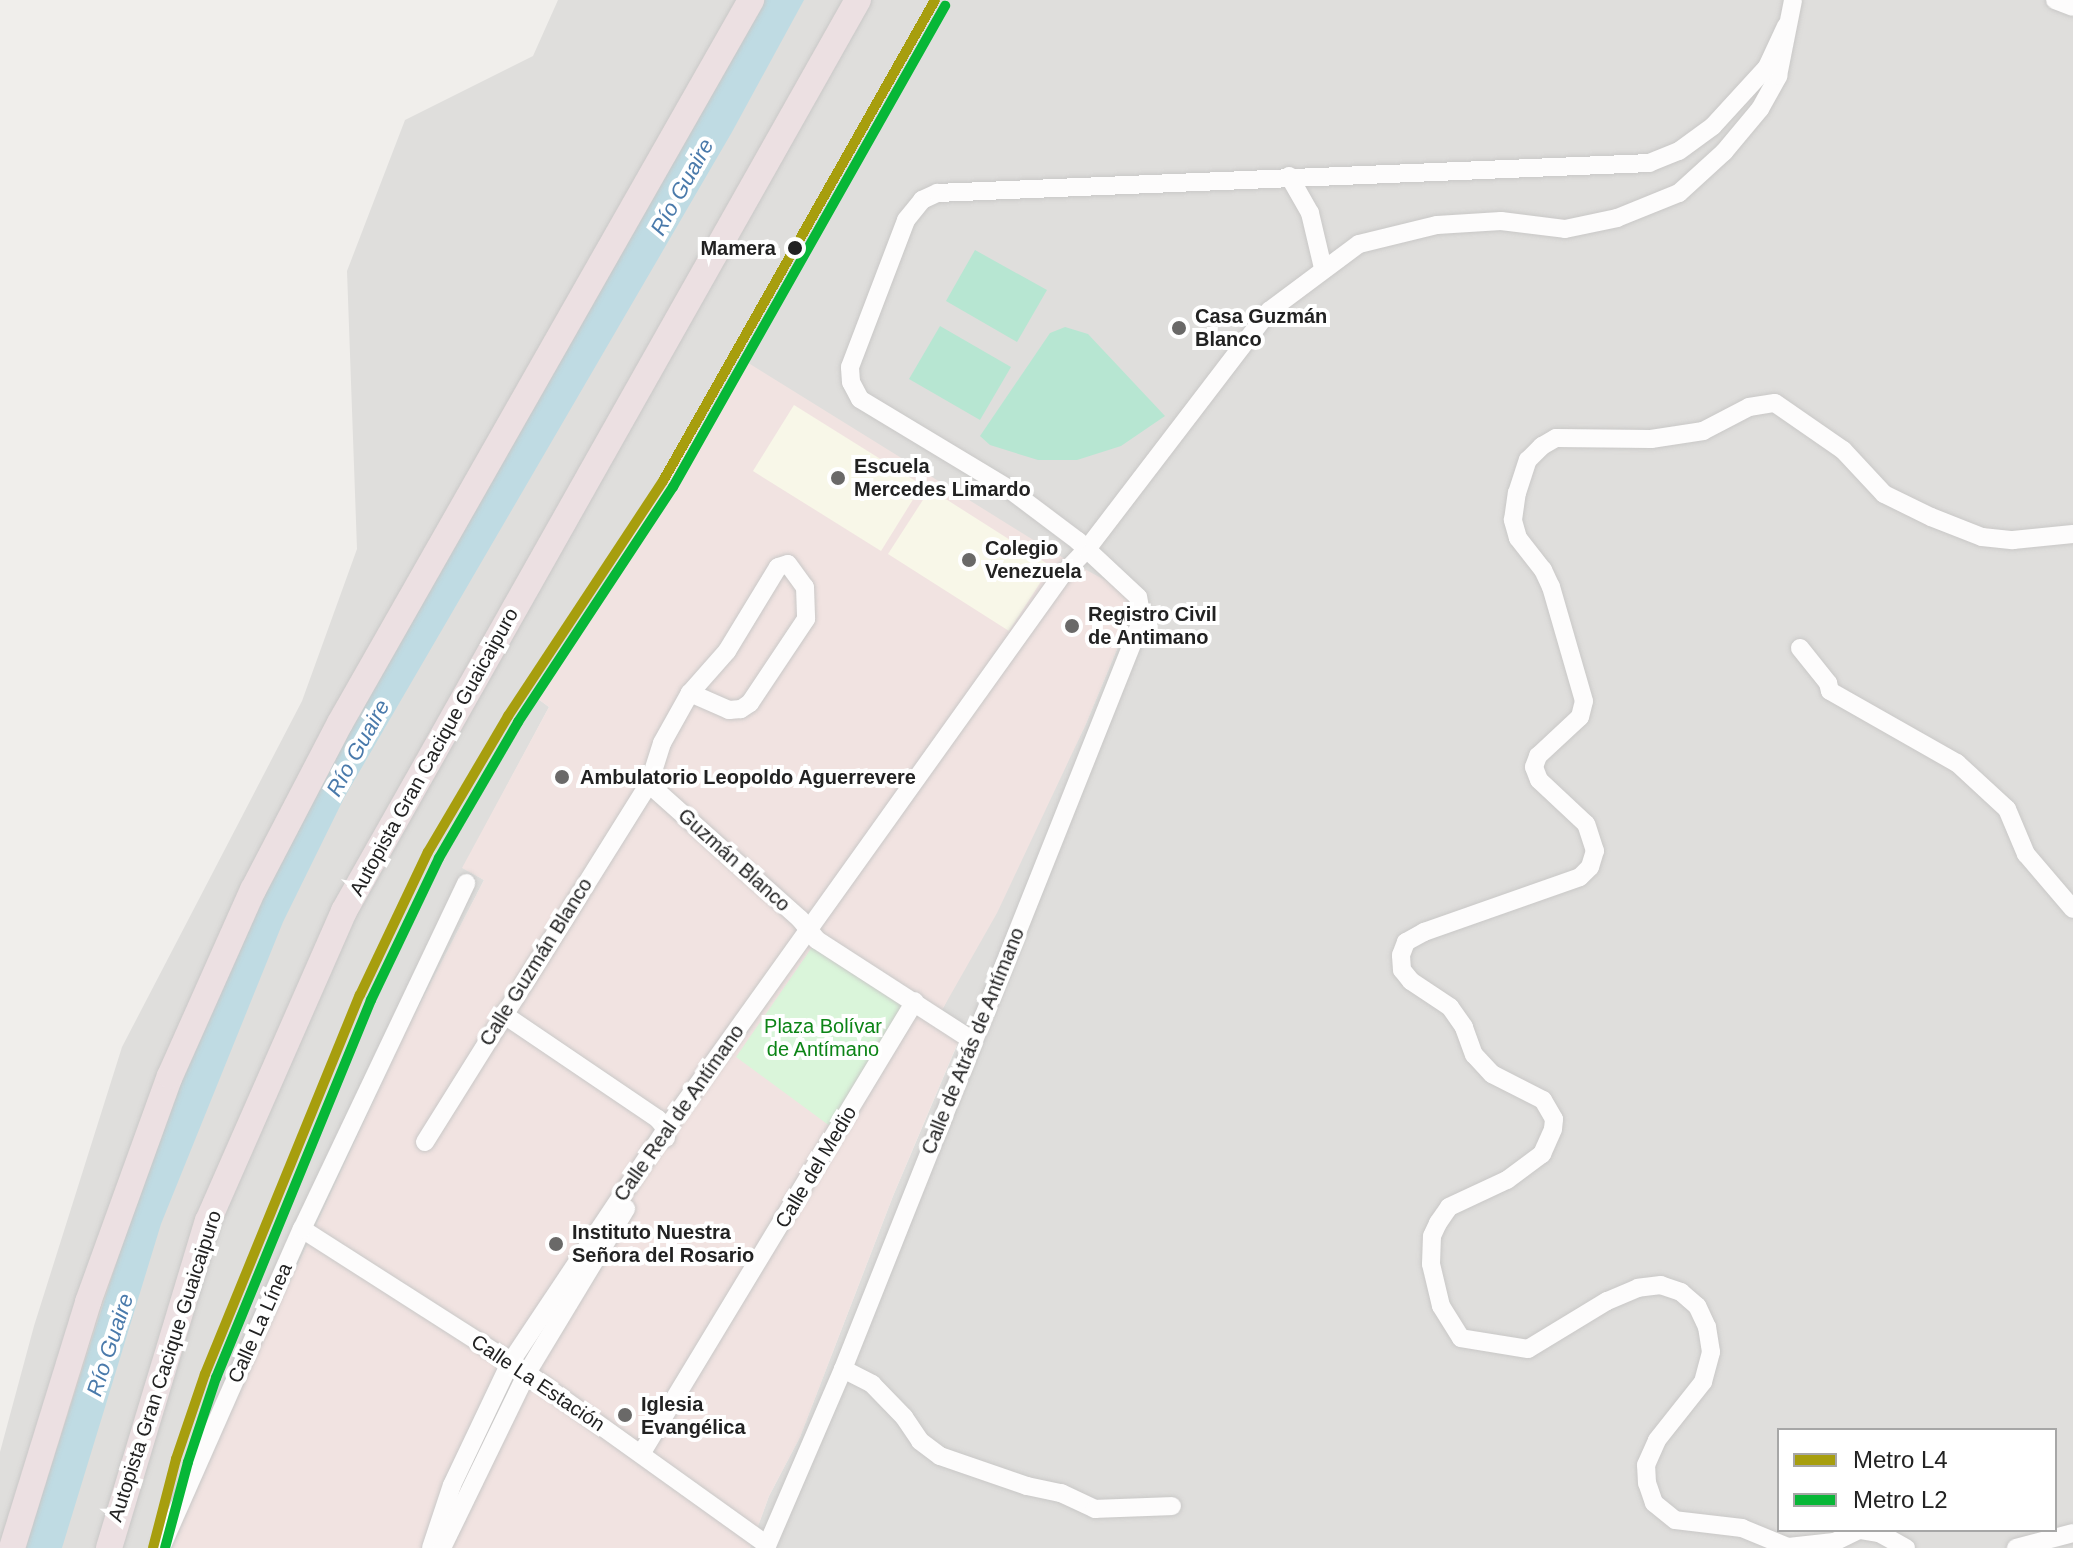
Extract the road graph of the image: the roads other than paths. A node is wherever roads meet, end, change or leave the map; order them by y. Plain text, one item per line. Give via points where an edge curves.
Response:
1 (751, 0) edge
2 (858, 0) edge
3 (1792, 0) edge
4 (2055, 0) edge
5 (2073, 7) edge
6 (1786, 26) junction
7 (1289, 176) junction
8 (1323, 268) junction
9 (2073, 534) edge
10 (1089, 552) junction
11 (1800, 648) dead end
12 (690, 693) junction
13 (649, 784) junction
14 (466, 883) dead end
15 (2073, 909) edge
16 (813, 934) junction
17 (915, 1001) junction
18 (503, 1014) junction
19 (973, 1041) junction
20 (666, 1136) junction
21 (425, 1142) dead end
22 (302, 1229) junction
23 (510, 1363) junction
24 (843, 1369) junction
25 (527, 1373) junction
26 (641, 1454) junction
27 (1172, 1506) dead end
28 (1855, 1532) edge
29 (1872, 1532) edge
30 (2073, 1533) edge
31 (767, 1547) edge
32 (12, 1548) edge
33 (109, 1548) edge
34 (161, 1548) edge
35 (431, 1548) edge
36 (442, 1548) edge
37 (1906, 1548) edge
38 (2016, 1548) edge

1 - 32 highway via 340,723 253,890 170,1076 88,1302
2 - 33 highway, Autopista Gran Cacique Guaicaipuro via 344,911 208,1221
3 - 6 street
4 - 5 street
6 - 7 street, Calle de Atrás de Antímano via 1767,67 1713,126 1679,151 1649,163
6 - 8 street via 1778,76 1760,109 1679,193 1617,218 1565,229 1501,221 1437,225 1359,244
7 - 8 street via 1310,213
7 - 10 street, Calle de Atrás de Antímano via 937,193 922,200 906,220 850,367 860,399 1009,489
8 - 10 street via 1269,311
9 - 28 street via 2013,540 1982,537 1931,517 1884,494 1843,450 1775,403 1749,407 1703,431 1651,439 1556,438 1542,446 1528,460 1513,520 1518,538 1551,587 1584,701 1580,717 1538,756 1534,767 1539,780 1586,824 1595,851 1580,877 1424,932 1406,942 1401,955 1402,970 1411,981 1450,1007 1474,1055 1492,1074 1543,1100 1554,1119 1542,1154 1507,1180 1449,1207 1432,1236 1431,1264 1441,1306 1461,1338 1528,1349 1638,1288 1661,1285 1681,1292 1697,1306 1711,1352 1703,1382 1657,1440 1646,1465 1654,1503 1675,1520 1742,1528 1788,1547 1834,1542
10 - 16 street
10 - 19 street, Calle de Atrás de Antímano via 1138,597 1142,619
11 - 15 street via 1830,691 1957,763 2007,809 2026,854
12 - 12 street, Calle Guzmán Blanco via 727,651 778,567 788,564 805,587 806,619 750,703 729,710
12 - 13 street, Calle Guzmán Blanco via 662,743
13 - 16 street, Guzmán Blanco
13 - 18 street, Calle Guzmán Blanco
14 - 22 street, Calle La Línea
16 - 17 street, Guzmán Blanco
16 - 20 street
17 - 19 street, Guzmán Blanco
17 - 26 street, Calle del Medio
18 - 20 street via 658,1119
18 - 21 street, Calle Guzmán Blanco
19 - 24 street, Calle de Atrás de Antímano
20 - 23 street, Calle Real de Antímano
20 - 25 street
22 - 23 street, Calle La Estación
22 - 34 street, Calle La Línea
23 - 25 street, Calle La Estación
23 - 35 street, Calle Real de Antímano via 452,1485
24 - 27 street via 872,1384 920,1441 940,1456 1061,1493 1095,1509
24 - 31 street, Calle de Atrás de Antímano
25 - 26 street, Calle La Estación
25 - 36 street
26 - 31 street, Calle La Estación
29 - 37 street
30 - 38 street

